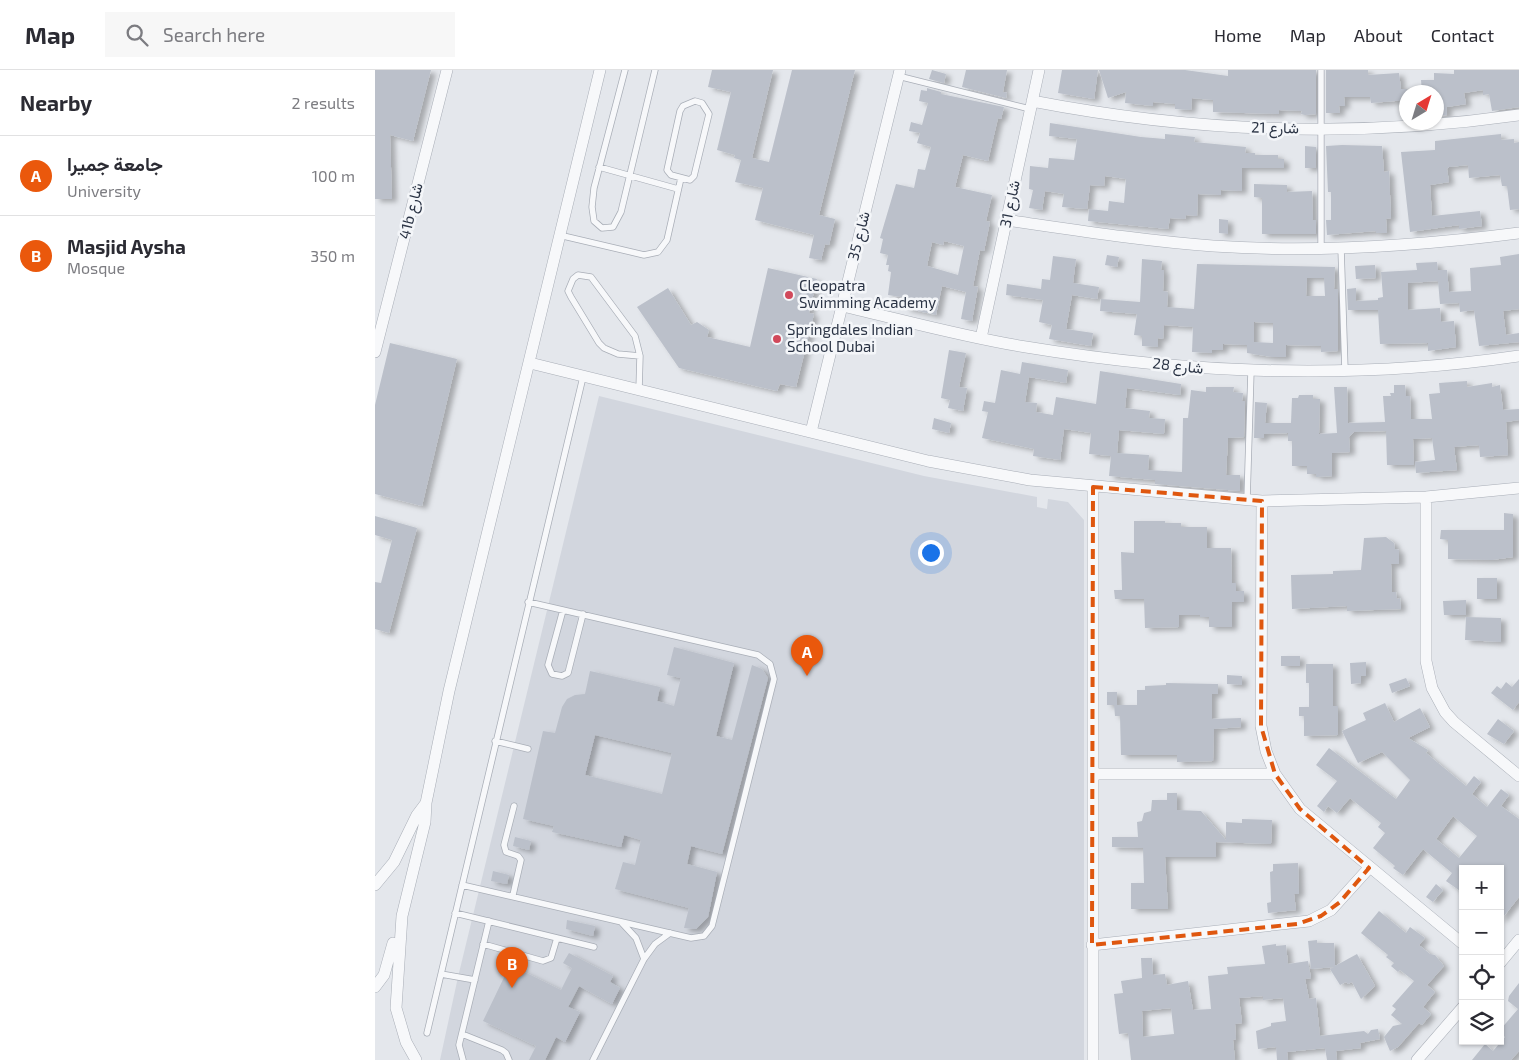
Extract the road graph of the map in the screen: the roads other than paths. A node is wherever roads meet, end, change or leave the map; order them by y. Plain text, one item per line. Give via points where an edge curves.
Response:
1 (447, 70) edge
2 (601, 70) edge
3 (625, 70) edge
4 (655, 70) edge
5 (1039, 70) edge
6 (1321, 70) edge
7 (899, 73) edge
8 (1031, 105) junction
9 (1519, 115) edge
10 (1321, 128) junction
11 (599, 167) junction
12 (629, 175) junction
13 (681, 178) junction
14 (678, 189) junction
15 (1006, 220) junction
16 (1519, 233) edge
17 (559, 235) junction
18 (1321, 248) junction
19 (1341, 248) junction
20 (842, 306) junction
21 (981, 338) junction
22 (375, 352) edge
23 (641, 356) junction
24 (1519, 356) edge
25 (530, 362) junction
26 (1345, 370) junction
27 (1251, 371) junction
28 (583, 377) junction
29 (639, 390) junction
30 (811, 432) junction
31 (1093, 487) junction
32 (1519, 488) edge
33 (1426, 497) junction
34 (1247, 500) junction
35 (1262, 501) junction
36 (528, 602) junction
37 (563, 610) junction
38 (583, 614) junction
39 (495, 741) junction
40 (528, 749) dead end
41 (1093, 774) junction
42 (1275, 774) junction
43 (1519, 776) edge
44 (426, 803) junction
45 (514, 806) dead end
46 (1369, 868) junction
47 (462, 884) junction
48 (375, 885) edge
49 (513, 895) junction
50 (455, 913) junction
51 (489, 921) junction
52 (622, 922) junction
53 (401, 925) junction
54 (669, 933) junction
55 (557, 938) junction
56 (1519, 940) edge
57 (1459, 941) edge
58 (483, 944) junction
59 (1093, 945) junction
60 (594, 947) dead end
61 (1504, 958) edge
62 (644, 959) junction
63 (441, 974) junction
64 (475, 980) junction
65 (375, 987) edge
66 (1459, 1012) edge
67 (427, 1032) dead end
68 (462, 1034) junction
69 (416, 1060) edge
70 (463, 1060) edge
71 (509, 1060) edge
72 (593, 1060) edge
73 (1093, 1060) edge
74 (1417, 1060) edge

1 - 22 street, 41b شارع
2 - 17 street
3 - 11 lane
4 - 12 lane
5 - 8 street, شارع 31
6 - 10 lane
7 - 8 lane
7 - 20 street, شارع 35
8 - 10 street, شارع 21 via 1169,122
8 - 15 street, شارع 31
9 - 10 street, شارع 21 via 1437,124
10 - 18 lane
11 - 12 lane
11 - 12 lane via 592,207 594,221 602,228 613,227 616,223
12 - 14 lane
13 - 13 lane via 694,178 708,121 706,108 695,101 689,102 680,112 667,170 669,175
13 - 14 lane
14 - 17 lane via 667,240 651,255
15 - 18 street via 1175,243
15 - 21 street, شارع 31
16 - 19 street via 1433,243
17 - 25 street
18 - 19 street
19 - 26 lane
20 - 21 street, شارع 28
20 - 30 street, شارع 35
21 - 27 street, شارع 28 via 1116,359
23 - 23 lane via 630,326 595,282 585,275 573,279 568,291 599,343 611,352
23 - 29 lane
24 - 26 street, شارع 28 via 1464,363
25 - 28 street
25 - 44 street via 449,691
26 - 27 street, شارع 28
27 - 34 lane
28 - 29 street
28 - 36 lane
29 - 30 street
30 - 31 street via 962,468
31 - 34 street
31 - 41 street
32 - 33 street
33 - 35 street
33 - 43 street via 1425,647 1432,688 1454,722
34 - 35 street
35 - 42 street via 1261,726
36 - 37 lane
36 - 39 lane
37 - 38 lane
37 - 38 lane via 548,665 552,674 565,676 568,673
38 - 54 lane via 758,655 770,664 773,671 712,926 698,939
39 - 40 lane
39 - 47 lane
41 - 42 street
41 - 59 street
42 - 46 street via 1299,808
44 - 48 street via 394,862
44 - 53 street via 425,822
45 - 49 lane via 504,845 506,852 521,860
46 - 57 street
46 - 59 street via 1331,910 1309,921
47 - 49 lane
47 - 50 lane
49 - 52 lane
50 - 51 lane
50 - 63 lane
51 - 55 lane
51 - 58 lane
52 - 54 lane
52 - 62 lane via 636,938
53 - 65 street via 384,975
53 - 69 street via 396,1008 406,1042
54 - 62 lane
55 - 58 lane via 551,958 543,961
55 - 60 lane
56 - 61 street
58 - 64 lane
59 - 73 street
62 - 72 lane
63 - 64 lane
63 - 67 lane
64 - 68 lane
66 - 74 street
68 - 70 lane via 459,1045
68 - 71 lane via 502,1050

